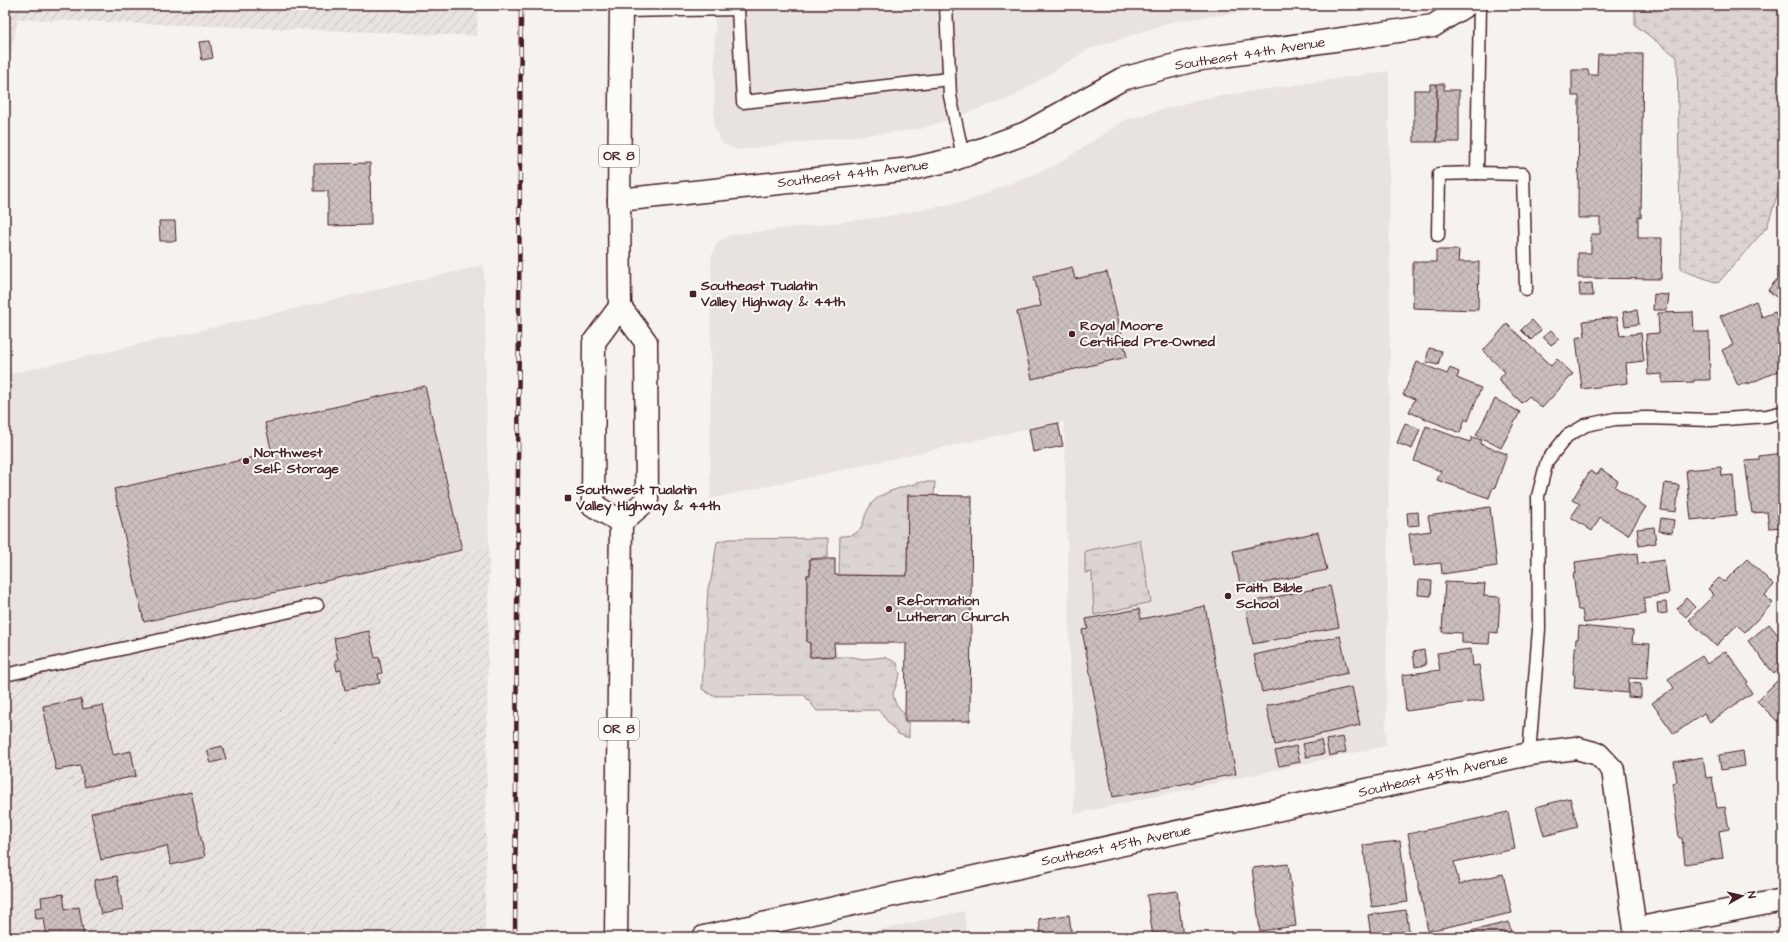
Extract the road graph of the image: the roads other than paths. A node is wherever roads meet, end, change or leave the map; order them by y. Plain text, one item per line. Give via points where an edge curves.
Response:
1 (946, 5) edge
2 (1466, 5) edge
3 (1480, 5) edge
4 (738, 7) edge
5 (621, 8) edge
6 (949, 79) junction
7 (962, 156) junction
8 (1476, 173) junction
9 (619, 200) junction
10 (1438, 236) dead end
11 (1526, 289) dead end
12 (620, 307) junction
13 (1783, 412) edge
14 (621, 522) junction
15 (317, 604) dead end
16 (5, 675) edge
17 (1529, 754) junction
18 (1783, 900) edge
19 (1636, 933) edge
20 (616, 937) edge
21 (704, 937) edge

1 - 6 lane
2 - 7 street, Southeast 44th Avenue via 1433,26 1195,60 1122,79 1026,133
3 - 8 lane
4 - 5 lane
4 - 6 lane via 743,102
5 - 9 street, OR 8
6 - 7 lane
7 - 9 street, Southeast 44th Avenue via 911,169
8 - 10 lane via 1439,174
8 - 11 lane via 1523,174
9 - 12 street, OR 8
12 - 14 street via 646,342 647,492 647,500
12 - 14 street via 594,342 593,505
13 - 17 lane via 1767,416 1711,420 1615,418 1586,425 1566,436 1548,461 1538,496 1539,629
14 - 20 street, OR 8
15 - 16 lane
17 - 19 street, Southeast 45th Avenue via 1576,748 1598,754 1613,770
17 - 21 street, Southeast 45th Avenue
18 - 19 street

